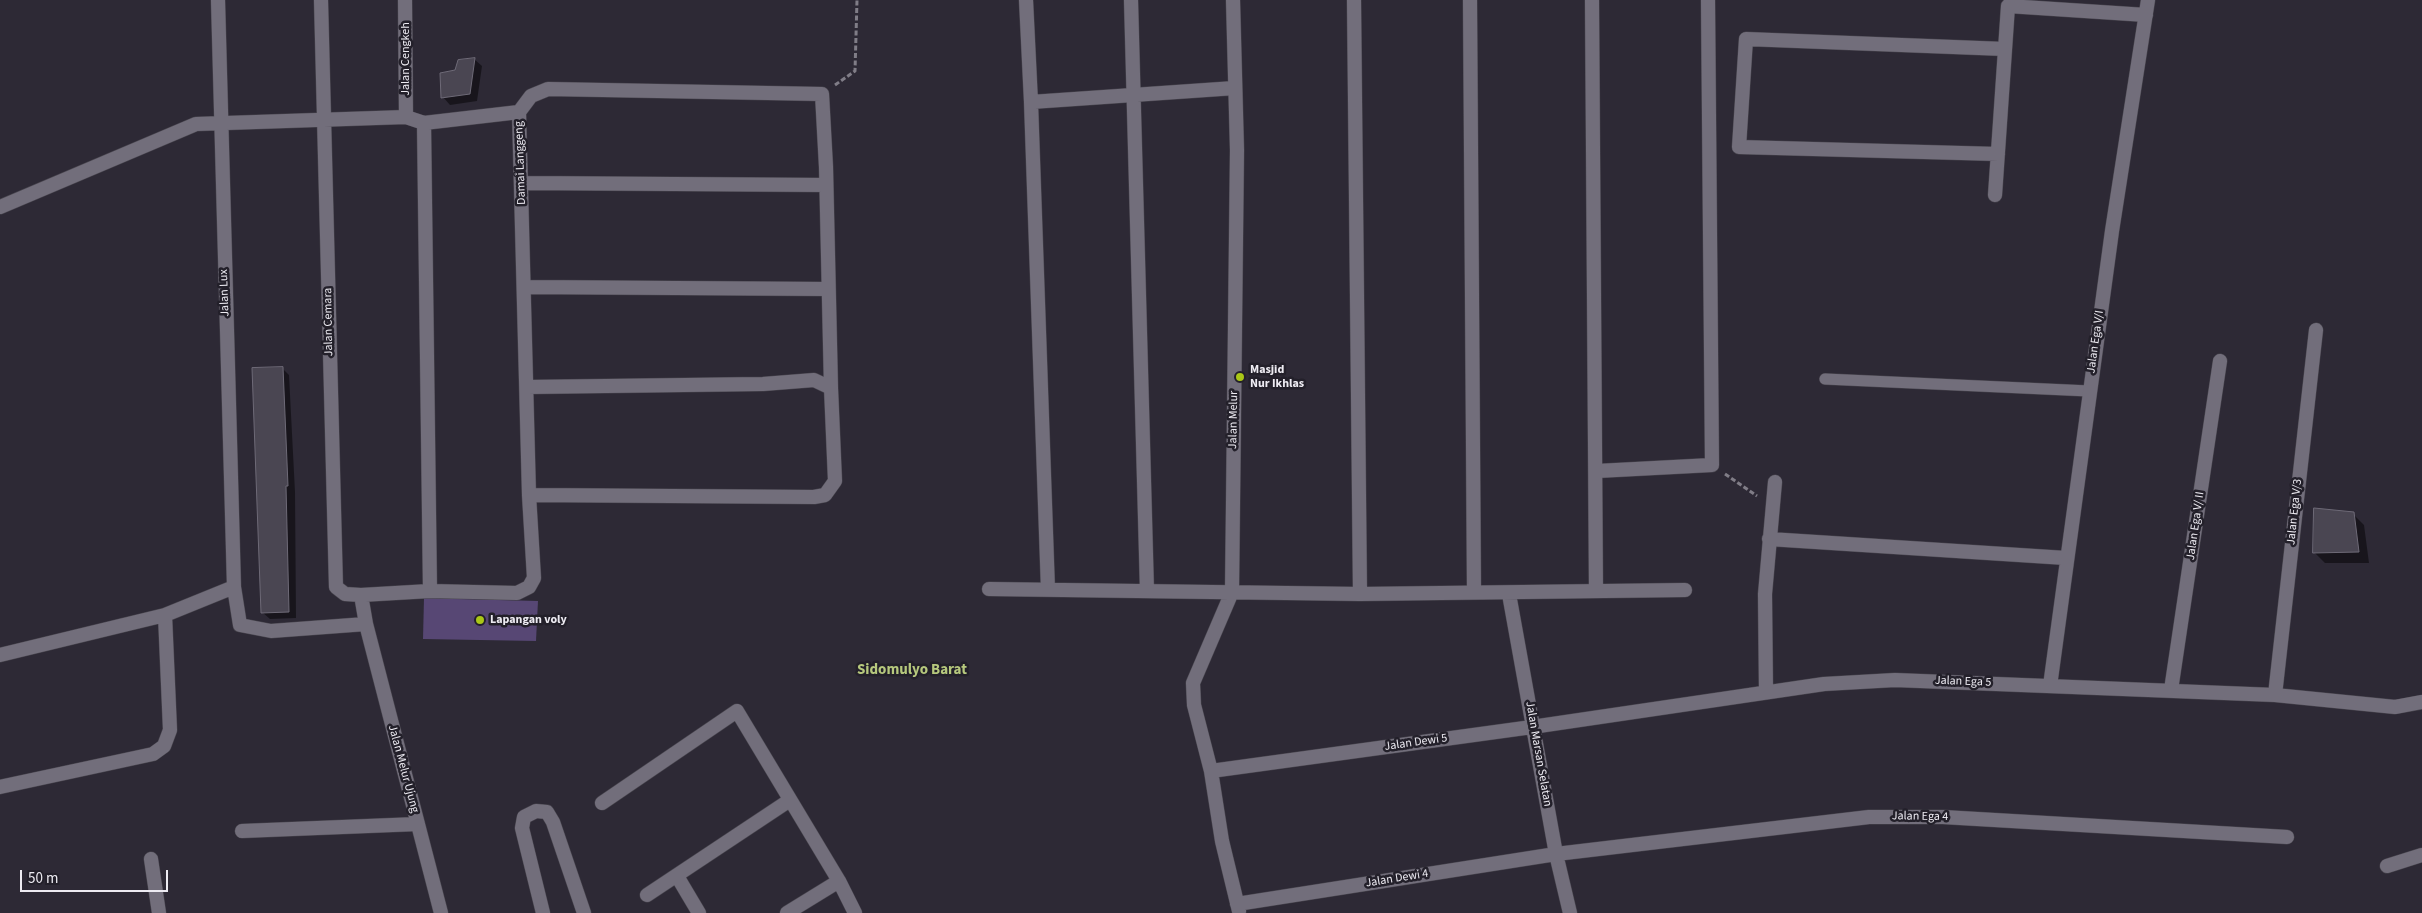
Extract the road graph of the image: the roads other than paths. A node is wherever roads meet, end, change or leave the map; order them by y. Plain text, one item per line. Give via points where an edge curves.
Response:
1 (218, 0) edge
2 (321, 0) edge
3 (405, 0) edge
4 (1026, 0) edge
5 (1131, 0) edge
6 (1232, 0) edge
7 (1354, 0) edge
8 (1470, 0) edge
9 (1592, 0) edge
10 (1708, 0) edge
11 (2148, 0) edge
12 (2146, 15) junction
13 (2005, 49) junction
14 (1235, 88) junction
15 (1132, 94) junction
16 (1031, 102) junction
17 (519, 112) junction
18 (406, 117) junction
19 (325, 120) junction
20 (220, 123) junction
21 (424, 123) junction
22 (1998, 154) junction
23 (521, 183) junction
24 (826, 184) junction
25 (1995, 195) dead end
26 (0, 207) edge
27 (524, 287) junction
28 (827, 289) junction
29 (2316, 330) dead end
30 (2220, 361) dead end
31 (1825, 379) dead end
32 (527, 387) junction
33 (831, 388) junction
34 (2089, 391) junction
35 (1597, 471) junction
36 (1775, 482) dead end
37 (528, 495) junction
38 (1769, 539) junction
39 (2066, 558) junction
40 (234, 587) junction
41 (989, 589) dead end
42 (1048, 590) junction
43 (1685, 590) dead end
44 (430, 591) junction
45 (1147, 591) junction
46 (1596, 591) junction
47 (1232, 592) junction
48 (1474, 592) junction
49 (361, 594) junction
50 (1360, 594) junction
51 (1509, 594) junction
52 (165, 615) junction
53 (366, 624) junction
54 (0, 655) edge
55 (2050, 686) junction
56 (2171, 690) junction
57 (1766, 692) junction
58 (2274, 695) junction
59 (2422, 702) edge
60 (1532, 727) junction
61 (1211, 771) junction
62 (0, 787) edge
63 (790, 800) junction
64 (602, 804) dead end
65 (418, 824) junction
66 (242, 831) dead end
67 (2286, 837) dead end
68 (1556, 854) junction
69 (2422, 856) edge
70 (151, 859) dead end
71 (2387, 866) dead end
72 (677, 876) junction
73 (839, 881) junction
74 (646, 895) dead end
75 (1239, 908) edge
76 (159, 913) edge
77 (441, 913) edge
78 (543, 913) edge
79 (584, 913) edge
80 (699, 913) edge
81 (787, 913) edge
82 (855, 913) edge
83 (1570, 913) edge

1 - 20 street, Jalan Lux
2 - 19 street, Jalan Cemara
3 - 18 street, Jalan Cengkeh
4 - 16 street
5 - 15 street
6 - 14 street, Jalan Melur
7 - 50 street
8 - 48 street
9 - 35 street
10 - 35 street via 1712,465
11 - 12 street, Jalan Ega V/I
12 - 13 street via 2008,6
12 - 34 street, Jalan Ega V/I
13 - 22 street
13 - 22 street via 1746,39 1739,147
14 - 15 street
14 - 47 street, Jalan Melur
15 - 16 street
15 - 45 street
16 - 42 street
17 - 21 street, Damai Langgeng
17 - 23 street, Damai Langgeng
17 - 24 street via 531,96 548,89 822,94
18 - 19 street
18 - 21 street
19 - 20 street
19 - 49 street, Jalan Cemara via 336,587 345,594
20 - 26 street via 196,124
20 - 40 street, Jalan Lux
21 - 44 street
22 - 25 street
23 - 24 street
23 - 27 street, Damai Langgeng
24 - 28 street
27 - 28 street
27 - 32 street, Damai Langgeng
28 - 33 street
29 - 58 street, Jalan Ega V/3
30 - 56 street, Jalan Ega V/ II
31 - 34 lane
32 - 33 street via 763,384 814,380
32 - 37 street, Damai Langgeng
33 - 37 street via 835,481 825,495
34 - 39 street, Jalan Ega V/I
35 - 46 street
36 - 38 street
37 - 44 street, Damai Langgeng via 534,578 529,587 518,593
38 - 39 street
38 - 57 street via 1765,594
39 - 55 street, Jalan Ega V/I
40 - 52 street
40 - 53 street, Jalan Lux via 240,624 271,631
41 - 42 street
42 - 45 street
43 - 46 street
44 - 49 street, Damai Langgeng
45 - 47 street
46 - 51 street
47 - 50 street
47 - 61 street, Jalan Melur via 1193,683 1194,705
48 - 50 street
48 - 51 street
49 - 53 street
51 - 60 street, Jalan Marsan Selatan
52 - 54 street
52 - 62 street via 170,730 164,746 154,754
53 - 65 street, Jalan Melur Ujung
55 - 56 street, Jalan Ega 5
55 - 57 street, Jalan Ega 5 via 1895,680 1824,684
56 - 58 street, Jalan Ega 5
57 - 60 street, Jalan Ega 5
58 - 59 street, Jalan Ega 5 via 2395,707
60 - 61 street, Jalan Dewi 5
60 - 68 street, Jalan Marsan Selatan
61 - 75 street, Jalan Melur via 1222,841
63 - 64 street via 737,712
63 - 72 street
63 - 73 street
65 - 66 street
65 - 77 street, Jalan Melur Ujung
67 - 68 street, Jalan Ega 4 via 1906,816 1869,817
68 - 75 street, Jalan Dewi 4
68 - 83 street, Jalan Marsan Selatan
69 - 71 street
70 - 76 street
72 - 74 street
72 - 80 street
73 - 81 street
73 - 82 street
78 - 79 street via 522,828 524,817 542,810 547,812 552,822

